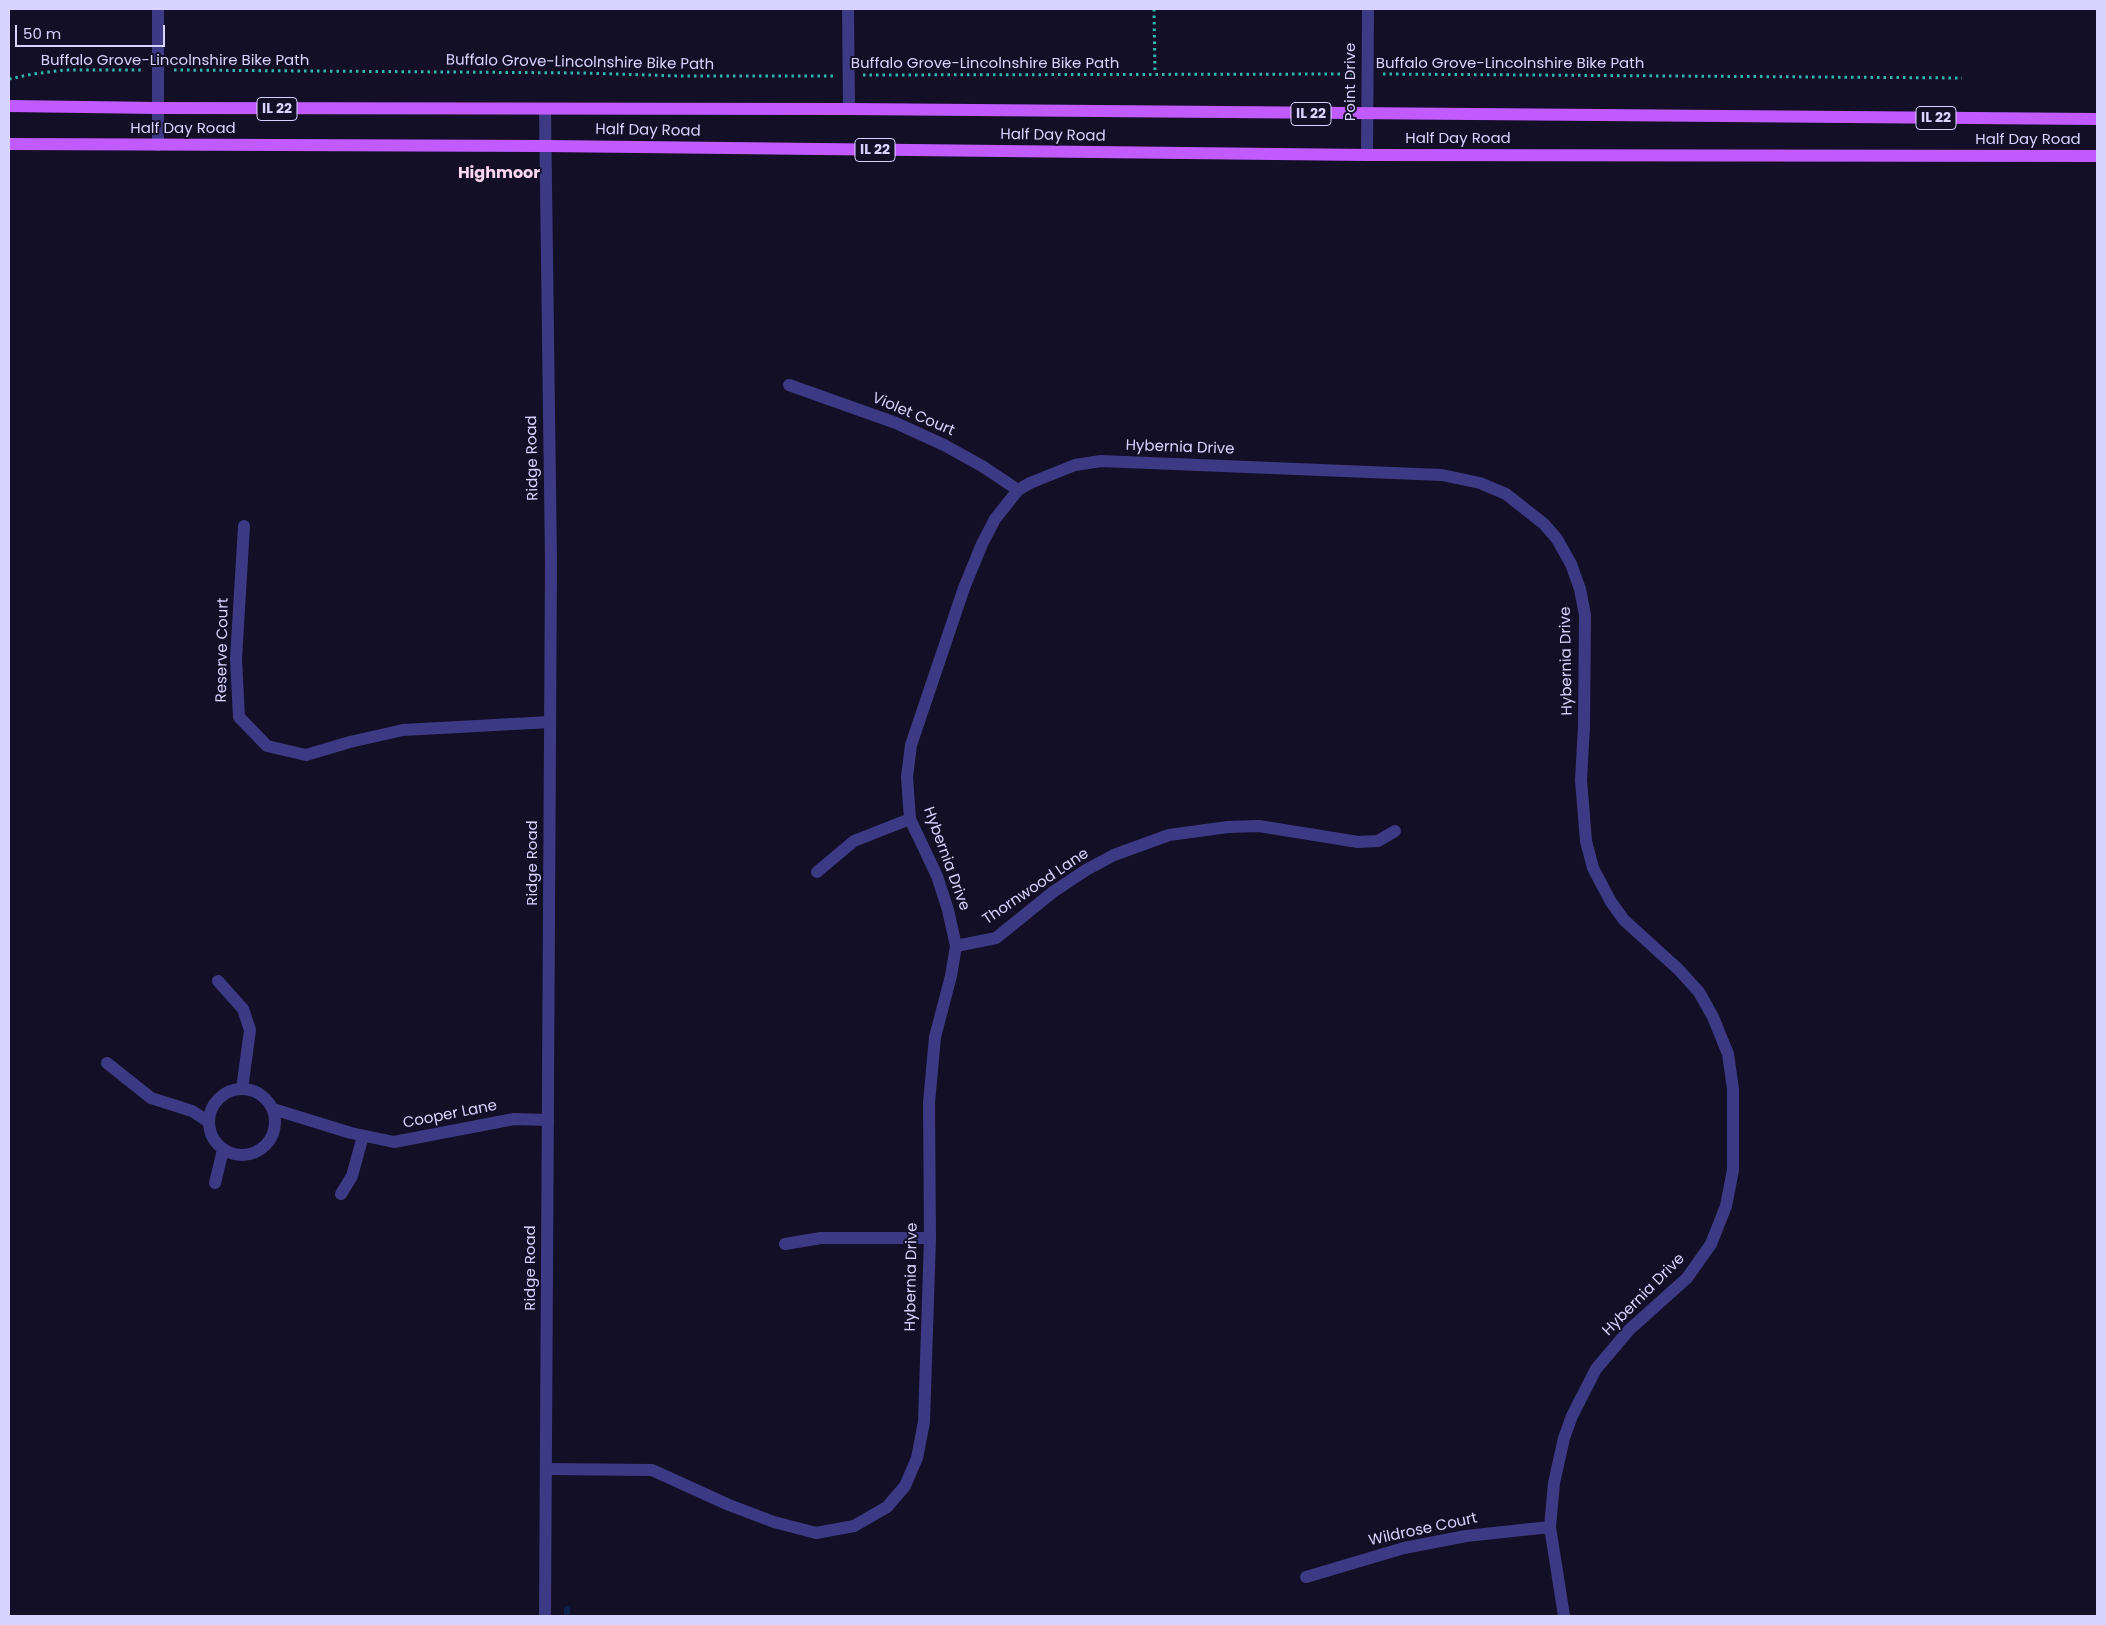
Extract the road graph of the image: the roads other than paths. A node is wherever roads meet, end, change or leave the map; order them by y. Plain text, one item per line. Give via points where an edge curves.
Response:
1 (158, 9) edge
2 (848, 9) edge
3 (1368, 9) edge
4 (9, 106) edge
5 (158, 108) junction
6 (545, 109) junction
7 (849, 110) junction
8 (1367, 114) junction
9 (2097, 119) edge
10 (9, 144) edge
11 (158, 145) junction
12 (546, 146) junction
13 (1367, 155) junction
14 (2097, 156) edge
15 (790, 385) dead end
16 (1018, 490) junction
17 (244, 526) dead end
18 (550, 722) junction
19 (910, 819) junction
20 (1395, 831) dead end
21 (817, 872) dead end
22 (956, 946) junction
23 (218, 981) dead end
24 (107, 1063) dead end
25 (242, 1089) junction
26 (273, 1109) junction
27 (548, 1120) junction
28 (209, 1122) junction
29 (363, 1136) junction
30 (223, 1150) junction
31 (216, 1183) dead end
32 (341, 1194) dead end
33 (930, 1238) junction
34 (785, 1244) dead end
35 (546, 1469) junction
36 (1550, 1527) junction
37 (1306, 1577) dead end
38 (545, 1616) edge
39 (1564, 1616) edge

1 - 5 street
2 - 7 street
3 - 8 street, Point Drive
4 - 5 main road, Half Day Road / IL 22
5 - 6 main road, Half Day Road / IL 22
5 - 11 street
6 - 7 main road, Half Day Road / IL 22
6 - 12 street, Ridge Road
7 - 8 main road, Half Day Road / IL 22
8 - 9 main road, Half Day Road / IL 22
8 - 13 street, Point Drive
10 - 11 main road, Half Day Road / IL 22
11 - 12 main road, Half Day Road / IL 22
12 - 13 main road, Half Day Road / IL 22
12 - 18 street, Ridge Road
13 - 14 main road, Half Day Road / IL 22
15 - 16 street, Violet Court via 920,434 982,466
16 - 19 street, Hybernia Drive via 995,519 982,544 911,745 907,777
16 - 36 street, Hybernia Drive via 1075,465 1101,461 1442,475 1480,483 1506,494 1544,524 1571,564 1585,615 1581,780 1586,841 1593,868 1624,920 1678,969 1699,992 1713,1017 1728,1054 1734,1089 1734,1170 1726,1206 1711,1244 1687,1278 1629,1330 1596,1369 1564,1438 1554,1483
17 - 18 street, Reserve Court via 236,659 239,717 267,746 306,755 403,730
18 - 27 street, Ridge Road
19 - 21 street via 854,841
19 - 22 street, Hybernia Drive via 937,876
20 - 22 street, Thornwood Lane via 1378,841 1358,842 1259,826 1169,835 1114,855 1086,870 996,938
22 - 33 street, Hybernia Drive via 934,1046 929,1103
23 - 25 street via 243,1009 250,1030
24 - 28 street via 150,1098 192,1111
25 - 26 street, Cooper Lane via 261,1094
25 - 28 street via 227,1093 215,1103
26 - 29 street, Cooper Lane
26 - 30 street via 274,1130 263,1148 244,1155
27 - 29 street, Cooper Lane via 514,1119 394,1142
27 - 35 street, Ridge Road
28 - 30 street via 213,1138
29 - 32 street via 352,1176
30 - 31 street
33 - 34 street via 821,1238
33 - 35 street, Hybernia Drive via 924,1422 917,1458 905,1486 887,1507 854,1526 816,1533 729,1505 652,1470
35 - 38 street, Ridge Road
36 - 37 street, Wildrose Court via 1466,1536 1404,1548
36 - 39 street, Hybernia Drive

